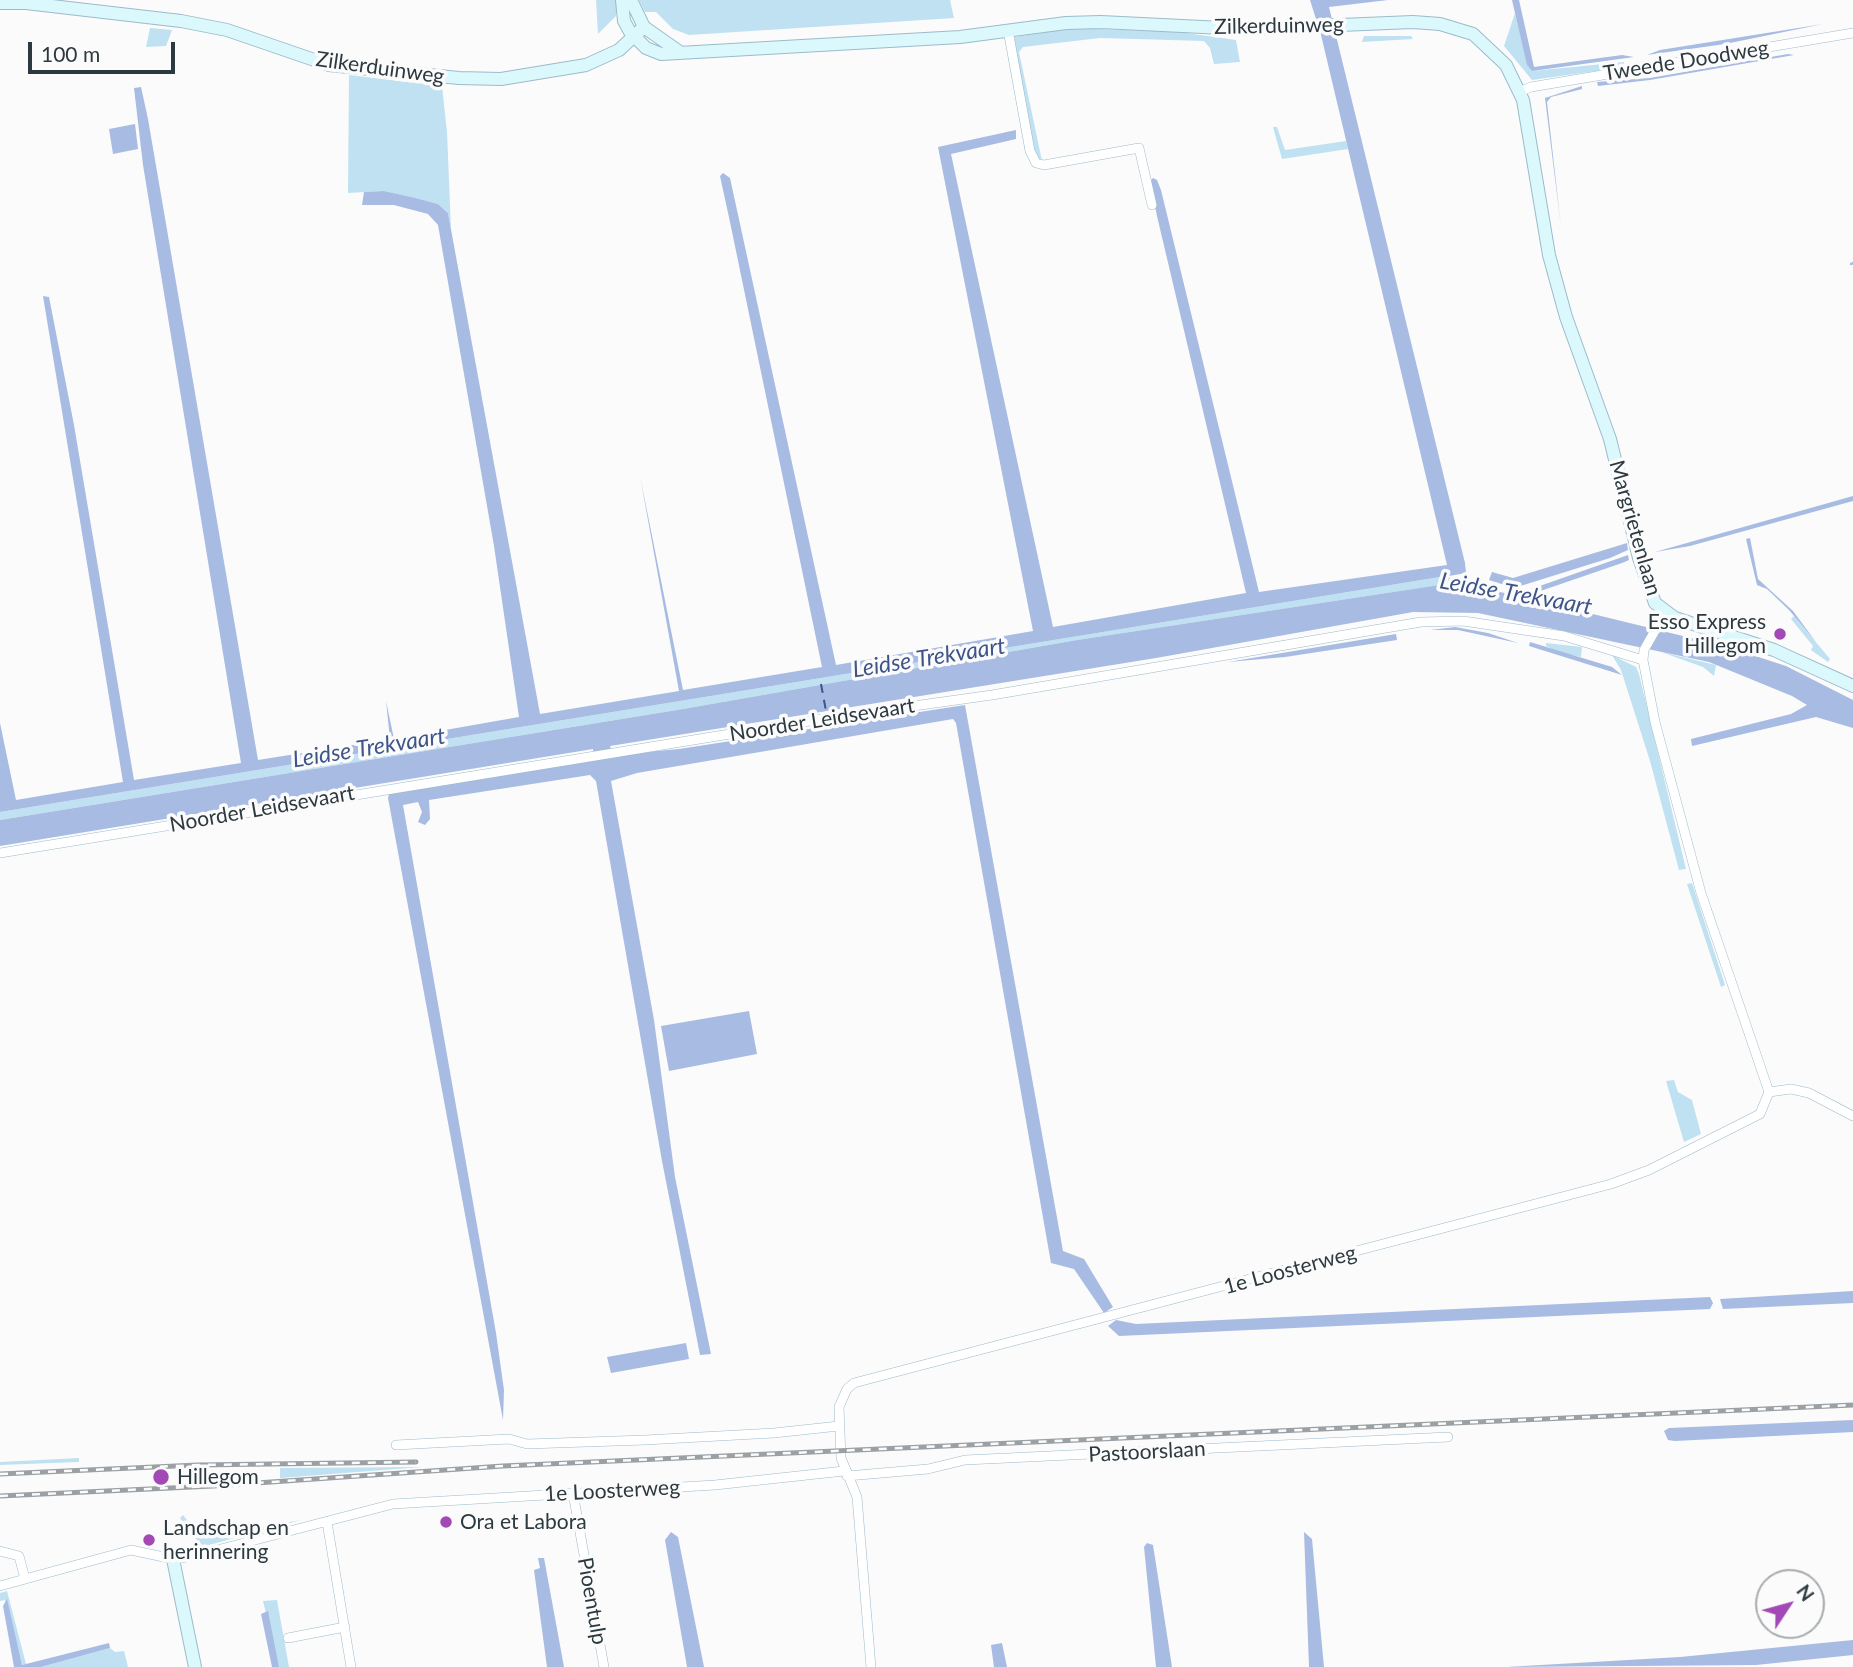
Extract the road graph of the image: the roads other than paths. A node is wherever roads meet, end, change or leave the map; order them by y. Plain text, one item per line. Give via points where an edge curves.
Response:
1 (622, 0) edge
2 (631, 0) edge
3 (0, 3) edge
4 (645, 27) junction
5 (1008, 30) junction
6 (1853, 33) edge
7 (633, 35) junction
8 (681, 53) junction
9 (1519, 92) junction
10 (1152, 205) dead end
11 (1665, 613) junction
12 (1643, 655) junction
13 (1853, 686) edge
14 (0, 853) edge
15 (1769, 1092) junction
16 (1853, 1116) edge
17 (839, 1426) junction
18 (1448, 1437) dead end
19 (396, 1445) dead end
20 (846, 1473) junction
21 (573, 1493) junction
22 (327, 1522) junction
23 (0, 1551) edge
24 (173, 1559) junction
25 (25, 1579) junction
26 (0, 1586) edge
27 (345, 1627) junction
28 (288, 1638) dead end
29 (195, 1667) edge
30 (351, 1667) edge
31 (604, 1667) edge
32 (871, 1667) edge

1 - 7 main road via 624,21
2 - 4 main road
3 - 7 main road, Zilkerduinweg via 181,21 227,30 329,65 415,76 501,79 557,71 597,61
4 - 7 main road, Zilkerduinweg
4 - 8 main road
5 - 8 main road, Zilkerduinweg via 961,37
5 - 9 main road, Zilkerduinweg via 1101,22 1243,29 1413,22 1473,34 1497,54
5 - 10 street via 1036,163 1044,166 1139,148
6 - 9 street, Tweede Doodweg
7 - 8 main road, Zilkerduinweg via 661,54
9 - 11 main road, Margrietenlaan via 1549,255 1566,317 1610,439 1651,596
11 - 12 street, Margrietenlaan
11 - 13 main road via 1774,650
12 - 14 street, Noorder Leidsevaart via 1563,636 1463,621 1421,622
12 - 15 street via 1655,722 1701,893
15 - 16 street via 1791,1089 1809,1093
15 - 17 street, 1e Loosterweg via 1760,1114 1611,1184 864,1379 841,1398
17 - 19 street via 645,1440 527,1444 509,1439
17 - 20 street, 1e Loosterweg
18 - 20 street, Pastoorslaan via 965,1460 928,1469
20 - 21 street, 1e Loosterweg
20 - 32 street via 858,1509
21 - 22 street, 1e Loosterweg via 393,1504
21 - 31 street, Pioentulp
22 - 24 street, 1e Loosterweg
22 - 27 street
23 - 25 street via 19,1556
24 - 25 street via 131,1550
24 - 29 main road
25 - 26 street
27 - 28 street
27 - 30 street

